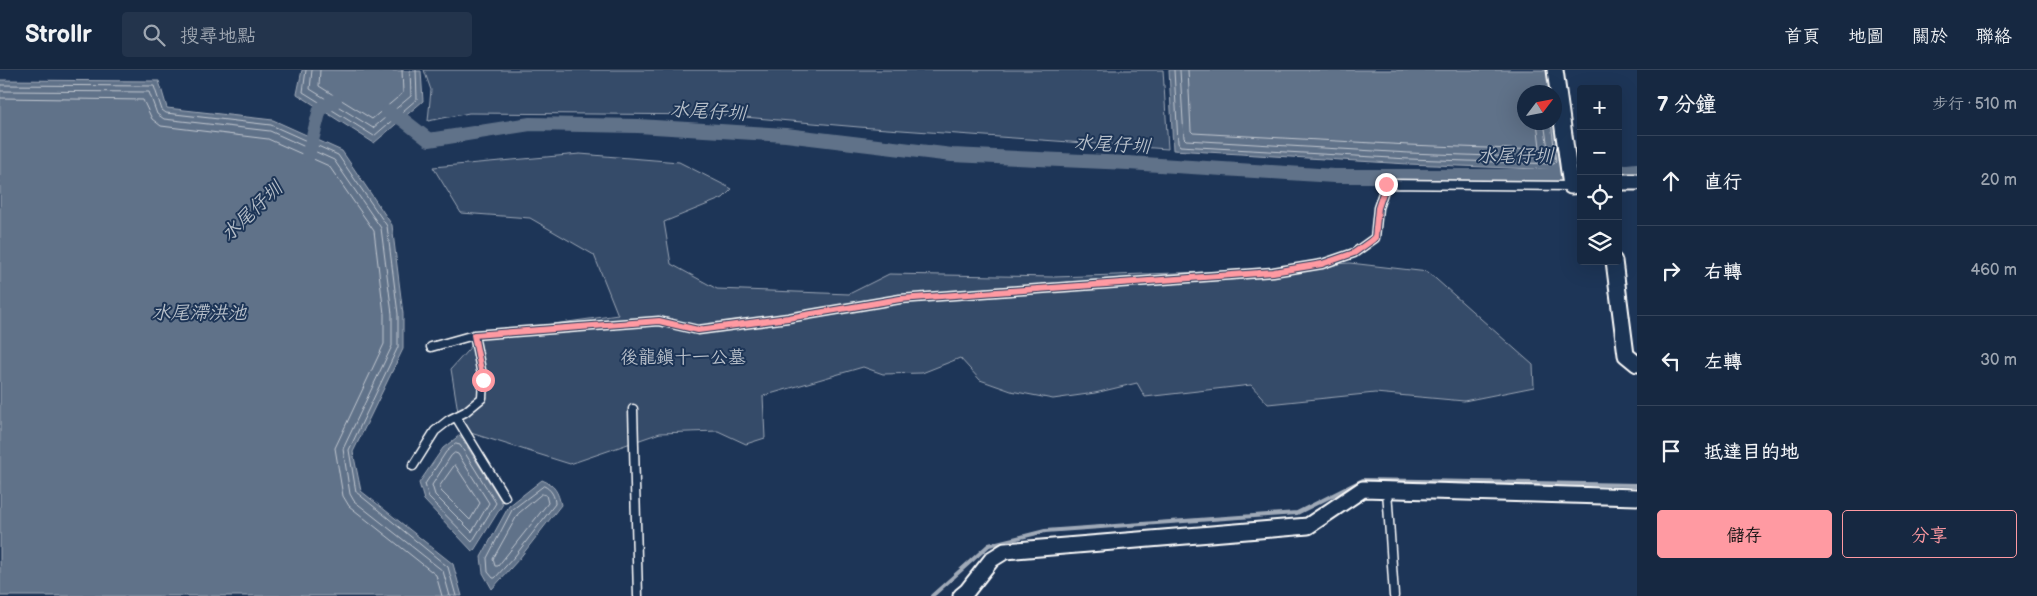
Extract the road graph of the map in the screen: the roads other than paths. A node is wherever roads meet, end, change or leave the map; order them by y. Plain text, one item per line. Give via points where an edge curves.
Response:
1 (1555, 70) edge
2 (1622, 182) edge
3 (1637, 182) edge
4 (1574, 184) edge
5 (1615, 265) edge
6 (474, 335) junction
7 (431, 347) dead end
8 (1637, 364) edge
9 (633, 409) dead end
10 (456, 417) junction
11 (412, 466) dead end
12 (1387, 490) junction
13 (505, 497) dead end
14 (1637, 497) edge
15 (638, 596) edge
16 (961, 596) edge
17 (1394, 596) edge

1 - 4 street
2 - 3 street
4 - 6 lane via 1386,184 1378,208 1375,238 1354,253 1322,264 1273,272 900,299 698,330 659,321
5 - 8 street via 1626,355
6 - 7 lane
6 - 10 lane via 483,380 482,398
9 - 15 lane
10 - 11 lane via 434,431
10 - 13 lane
12 - 14 street
12 - 16 street via 1364,489 1308,526 1005,551 992,559
12 - 17 lane

